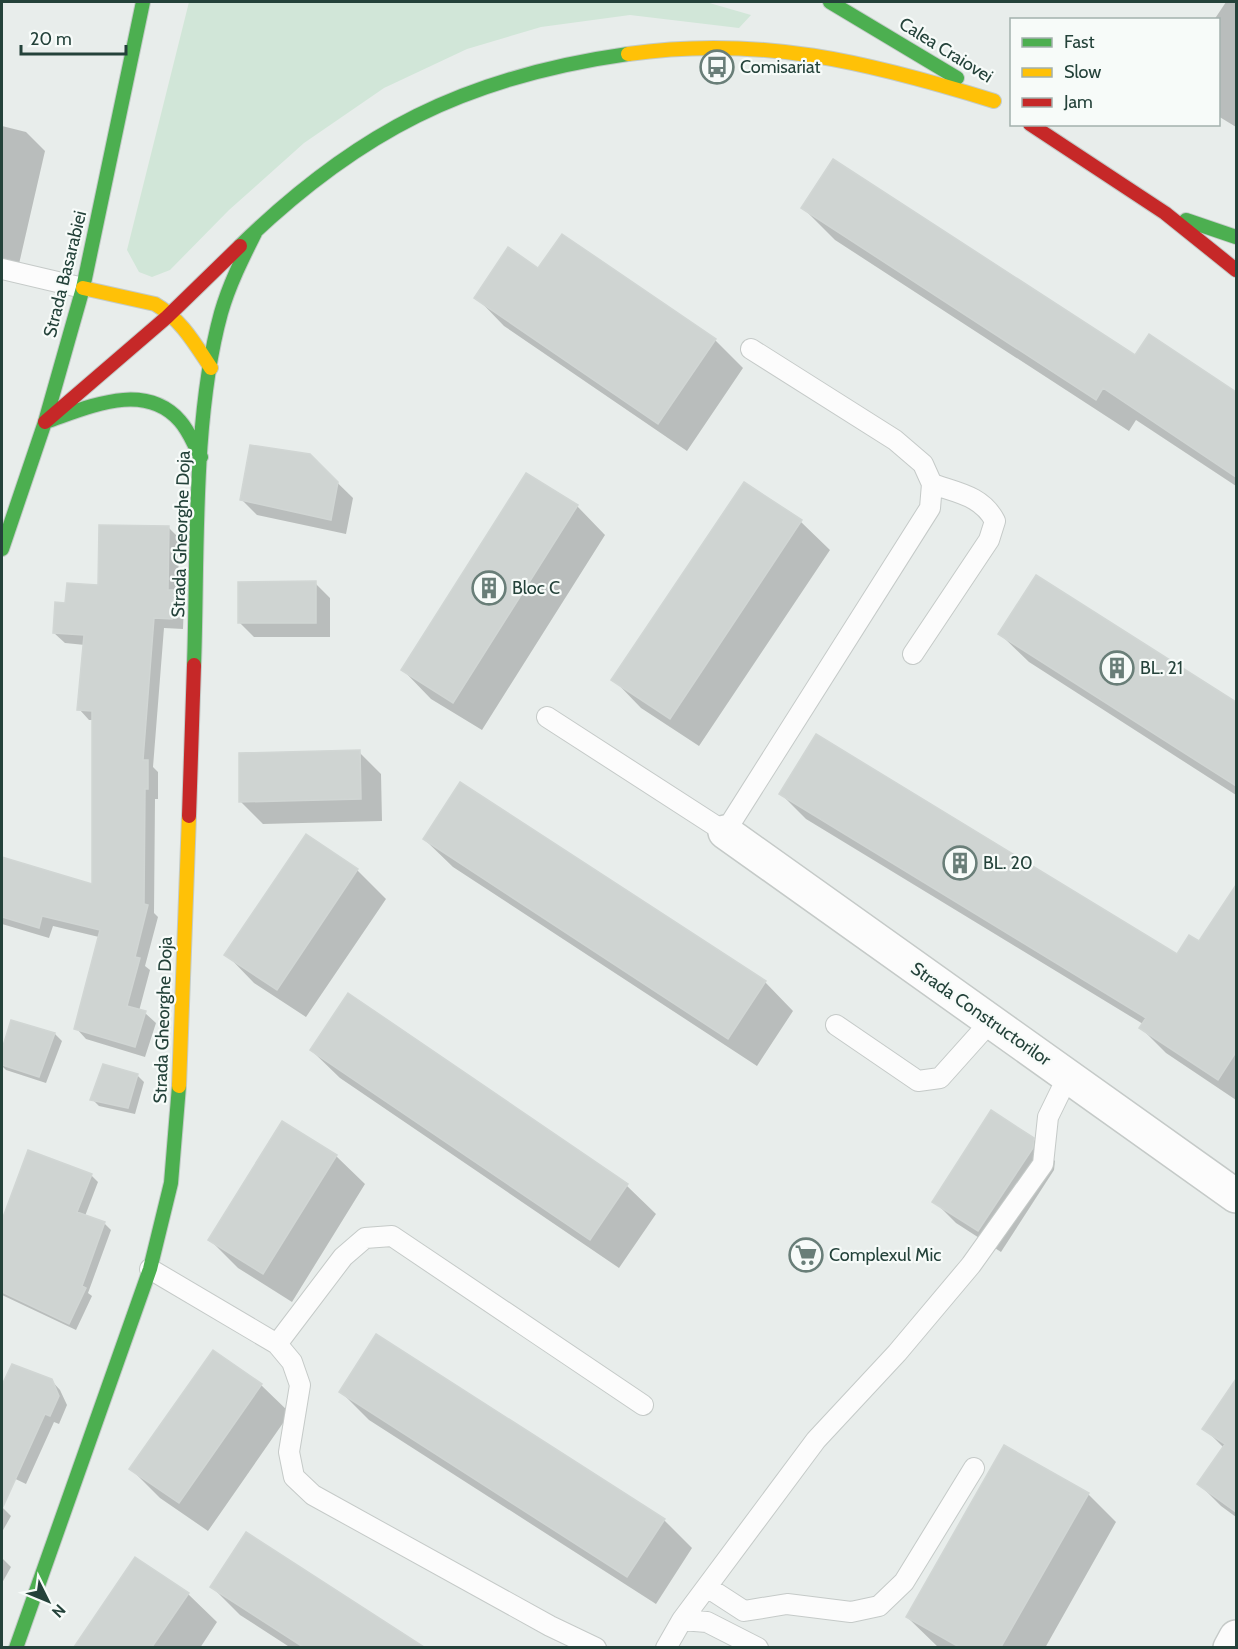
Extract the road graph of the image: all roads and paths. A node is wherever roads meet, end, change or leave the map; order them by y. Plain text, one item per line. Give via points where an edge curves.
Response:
1 (143, 2) edge
2 (830, 2) edge
3 (1033, 126) edge
4 (1165, 213) junction
5 (255, 233) junction
6 (1236, 237) edge
7 (2, 269) edge
8 (1236, 270) edge
9 (82, 288) junction
10 (171, 313) junction
11 (751, 349) dead end
12 (211, 368) junction
13 (45, 422) junction
14 (201, 457) junction
15 (932, 484) junction
16 (2, 549) edge
17 (913, 654) dead end
18 (548, 717) dead end
19 (725, 832) junction
20 (991, 1021) junction
21 (836, 1025) dead end
22 (1068, 1076) junction
23 (1236, 1196) edge
24 (150, 1269) junction
25 (277, 1344) junction
26 (643, 1405) dead end
27 (974, 1468) dead end
28 (707, 1587) junction
29 (682, 1620) junction
30 (1236, 1637) edge
31 (15, 1647) edge
32 (596, 1647) edge
33 (666, 1647) edge
34 (758, 1647) edge
35 (1230, 1647) edge

1 - 9 main road, Strada Basarabiei
2 - 5 main road, Calea Craiovei via 998,104 930,81 762,48 692,46 561,65 475,88 384,131 306,186
3 - 4 main road
4 - 6 main road
4 - 8 main road
5 - 10 main road
5 - 12 main road, Strada Gheorghe Doja via 225,300
7 - 9 lane
9 - 10 main road via 155,303
9 - 13 main road, Strada Basarabiei
10 - 12 main road
10 - 13 main road
11 - 15 lane via 894,440 923,464
12 - 14 main road, Strada Gheorghe Doja
13 - 14 main road via 123,398 144,399 179,419
13 - 16 main road, Strada Basarabiei
14 - 24 main road, Strada Gheorghe Doja via 179,1095 171,1183
15 - 17 lane via 969,496 987,507 995,521 989,540
15 - 19 lane via 930,508
18 - 19 lane
19 - 20 street, Strada Constructorilor
20 - 21 lane via 940,1078 918,1081
20 - 22 street, Strada Constructorilor
22 - 23 street, Strada Constructorilor
22 - 28 lane via 1048,1117 1043,1164 971,1265 816,1440
24 - 25 lane
24 - 31 main road, Strada Gheorghe Doja
25 - 26 lane via 343,1257 364,1238 392,1236
25 - 32 lane via 292,1362 300,1385 289,1452 294,1477 313,1495 550,1626
27 - 28 lane via 904,1582 879,1606 851,1612 787,1604 744,1611
28 - 29 lane
29 - 33 lane
29 - 34 lane via 707,1622
30 - 35 street

